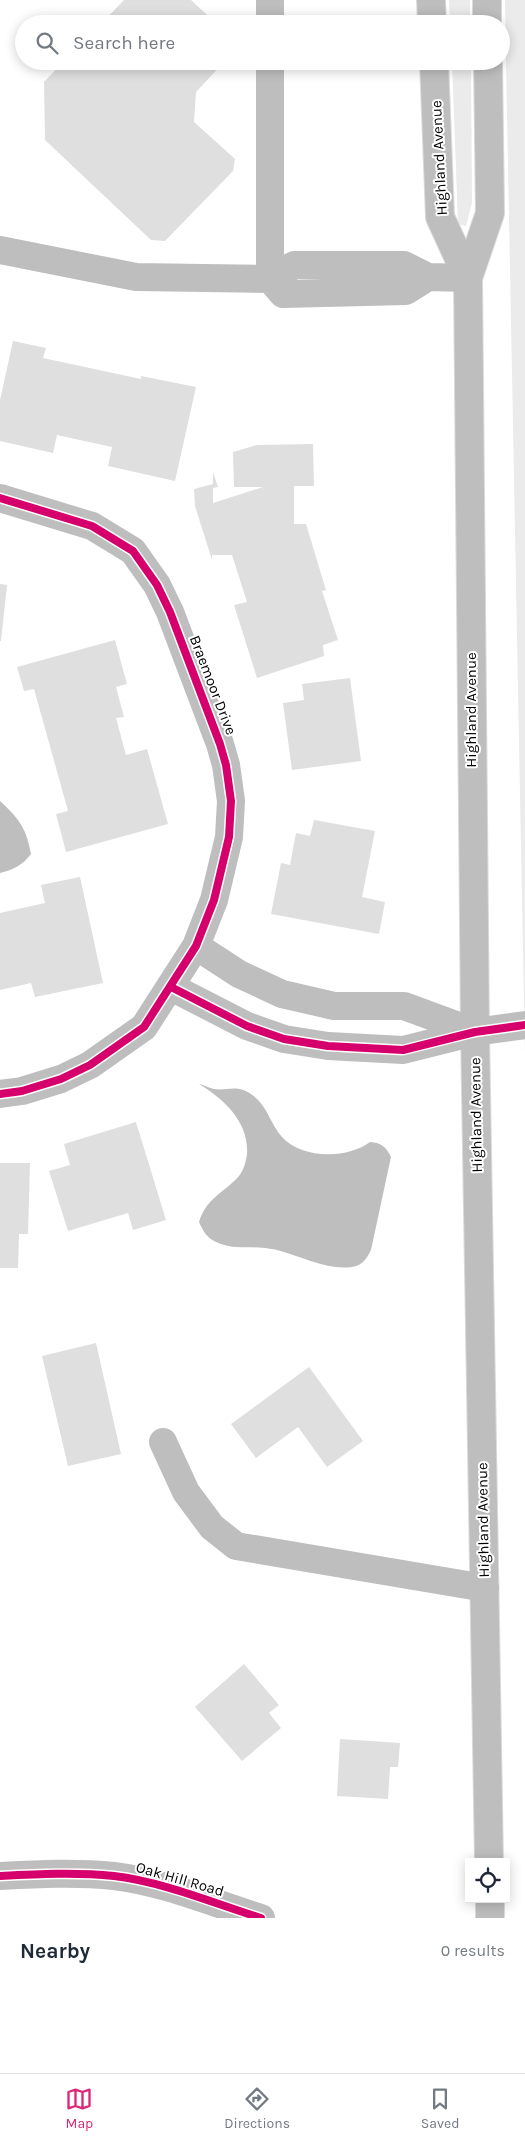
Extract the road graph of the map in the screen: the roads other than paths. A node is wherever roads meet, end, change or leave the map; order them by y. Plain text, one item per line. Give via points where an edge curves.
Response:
1 (270, 0) edge
2 (431, 0) edge
3 (487, 0) edge
4 (270, 15) edge
5 (432, 15) edge
6 (487, 15) edge
7 (270, 70) edge
8 (434, 70) edge
9 (488, 70) edge
10 (0, 250) edge
11 (468, 278) junction
12 (270, 279) junction
13 (0, 498) edge
14 (196, 946) junction
15 (175, 981) junction
16 (525, 1025) edge
17 (474, 1032) junction
18 (0, 1094) edge
19 (163, 1442) dead end
20 (484, 1588) junction
21 (489, 1858) edge
22 (0, 1876) edge
23 (490, 1903) edge
24 (261, 1918) edge
25 (490, 1918) edge

1 - 4 main road
2 - 5 main road
3 - 6 main road
7 - 12 main road
8 - 11 main road, Highland Avenue via 440,217
9 - 11 main road, Highland Avenue via 490,213
10 - 12 main road via 136,276
11 - 12 main road via 428,277 404,265 294,265
11 - 17 main road, Highland Avenue
13 - 14 main road, Braemoor Drive via 92,526 133,551 170,612 220,744 231,800 229,837 214,900
14 - 15 main road, Braemoor Drive
14 - 17 main road via 239,974 282,994 334,1006 404,1006
15 - 17 main road via 247,1026 284,1039 328,1046 403,1050
15 - 18 main road, Braemoor Drive via 144,1027 90,1065 61,1079
16 - 17 main road
17 - 20 main road, Highland Avenue
19 - 20 main road via 186,1492 212,1527 236,1546
20 - 21 main road, Highland Avenue
22 - 24 main road, Oak Hill Road via 71,1873 116,1876 167,1888
23 - 25 main road

